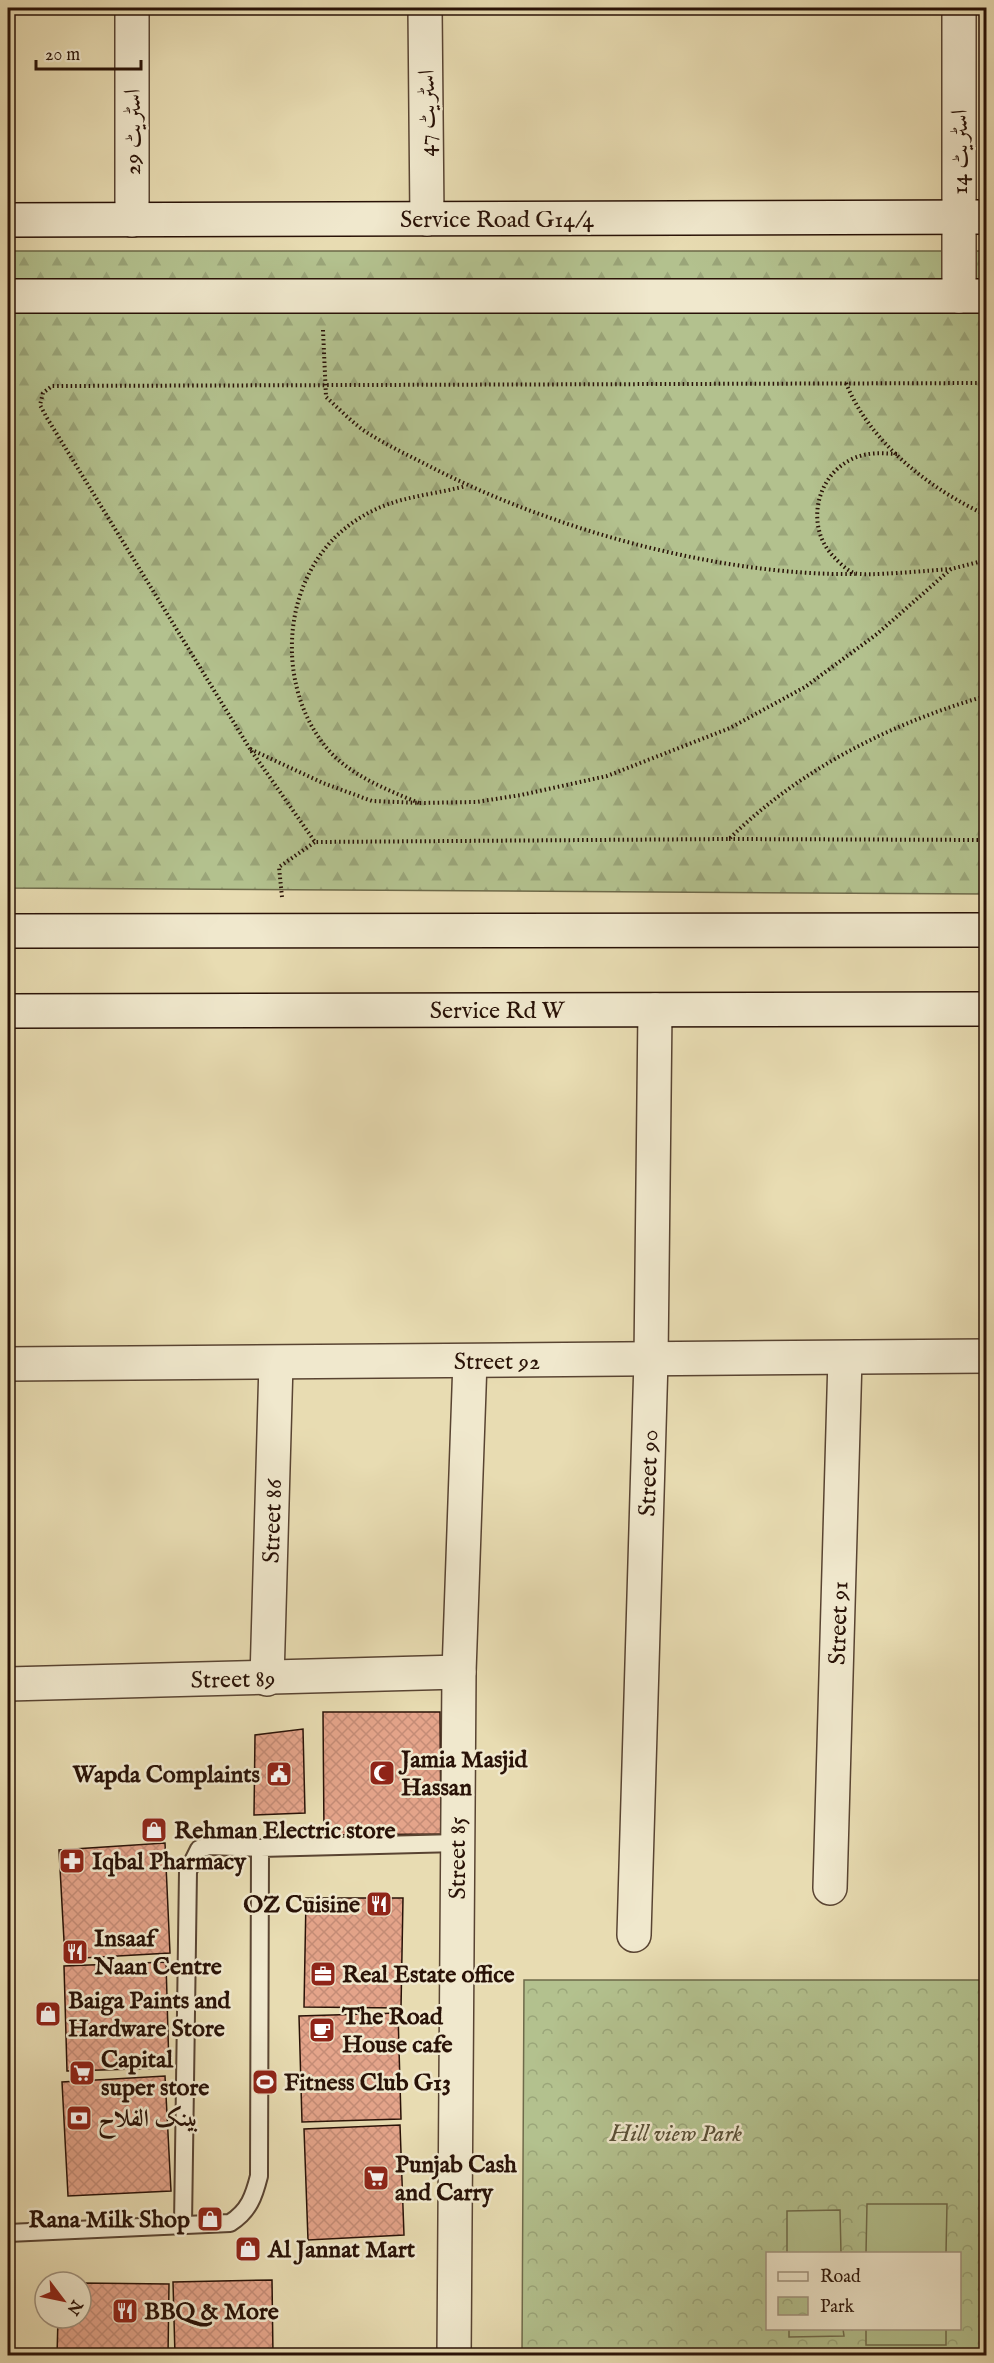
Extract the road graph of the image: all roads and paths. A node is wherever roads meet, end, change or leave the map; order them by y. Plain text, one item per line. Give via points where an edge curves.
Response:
1 (132, 8) edge
2 (426, 8) edge
3 (959, 8) edge
4 (973, 217) edge
5 (427, 219) junction
6 (8, 220) edge
7 (132, 220) junction
8 (8, 296) edge
9 (322, 296) junction
10 (973, 296) edge
11 (846, 383) junction
12 (987, 383) edge
13 (324, 385) junction
14 (897, 454) junction
15 (467, 486) junction
16 (987, 515) edge
17 (987, 560) edge
18 (951, 569) junction
19 (855, 574) junction
20 (987, 696) edge
21 (250, 749) junction
22 (421, 803) junction
23 (729, 839) junction
24 (987, 840) edge
25 (315, 842) junction
26 (286, 930) junction
27 (987, 930) edge
28 (8, 931) edge
29 (987, 1009) edge
30 (655, 1010) junction
31 (8, 1011) edge
32 (987, 1356) edge
33 (845, 1358) junction
34 (651, 1360) junction
35 (470, 1361) junction
36 (276, 1363) junction
37 (8, 1364) edge
38 (459, 1672) junction
39 (267, 1679) junction
40 (8, 1684) edge
41 (458, 1843) junction
42 (260, 1848) junction
43 (830, 1888) dead end
44 (634, 1935) dead end
45 (183, 2225) junction
46 (8, 2233) edge
47 (454, 2355) edge

1 - 7 street, اسٹریٹ 29
2 - 5 street, اسٹریٹ 47
3 - 4 street, اسٹریٹ 14
4 - 5 street, Service Road G14/4
4 - 10 street, اسٹریٹ 14
5 - 7 street, Service Road G14/4
6 - 7 street, Service Road G14/4
8 - 9 street
9 - 10 street
9 - 13 path
11 - 12 path
11 - 13 path
11 - 14 path via 864,416
13 - 15 path via 326,396 363,429
13 - 21 path via 52,386 43,393 40,405
14 - 16 path via 947,494
14 - 19 path via 878,453 851,459 822,488 817,517 824,544
15 - 19 path via 559,521 632,543 796,573
15 - 22 path via 396,500 352,523 325,550 310,573 300,595 291,638 296,691 305,716 332,754 375,784
17 - 18 path
18 - 19 path
18 - 22 path via 852,653 805,687 730,728 607,776 476,802
20 - 23 path via 926,715 862,743 812,772
21 - 22 path via 372,801
21 - 25 path
23 - 24 path
23 - 25 path
25 - 26 path via 279,867
26 - 27 street
26 - 28 street
29 - 30 street, Service Rd W
30 - 31 street, Service Rd W
30 - 34 street, Street 90
32 - 33 street, Street 92
33 - 34 street, Street 92
33 - 43 street, Street 91
34 - 35 street, Street 92
34 - 44 street, Street 90
35 - 36 street, Street 92
35 - 38 street, Street 85
36 - 37 street, Street 92
36 - 39 street, Street 86
38 - 39 street, Street 89
38 - 41 street, Street 85
39 - 40 street, Street 89
41 - 42 lane
41 - 47 street, Street 85
42 - 45 lane via 259,2176 253,2199 241,2216 230,2223
42 - 45 lane via 199,1849 188,1871
45 - 46 lane

